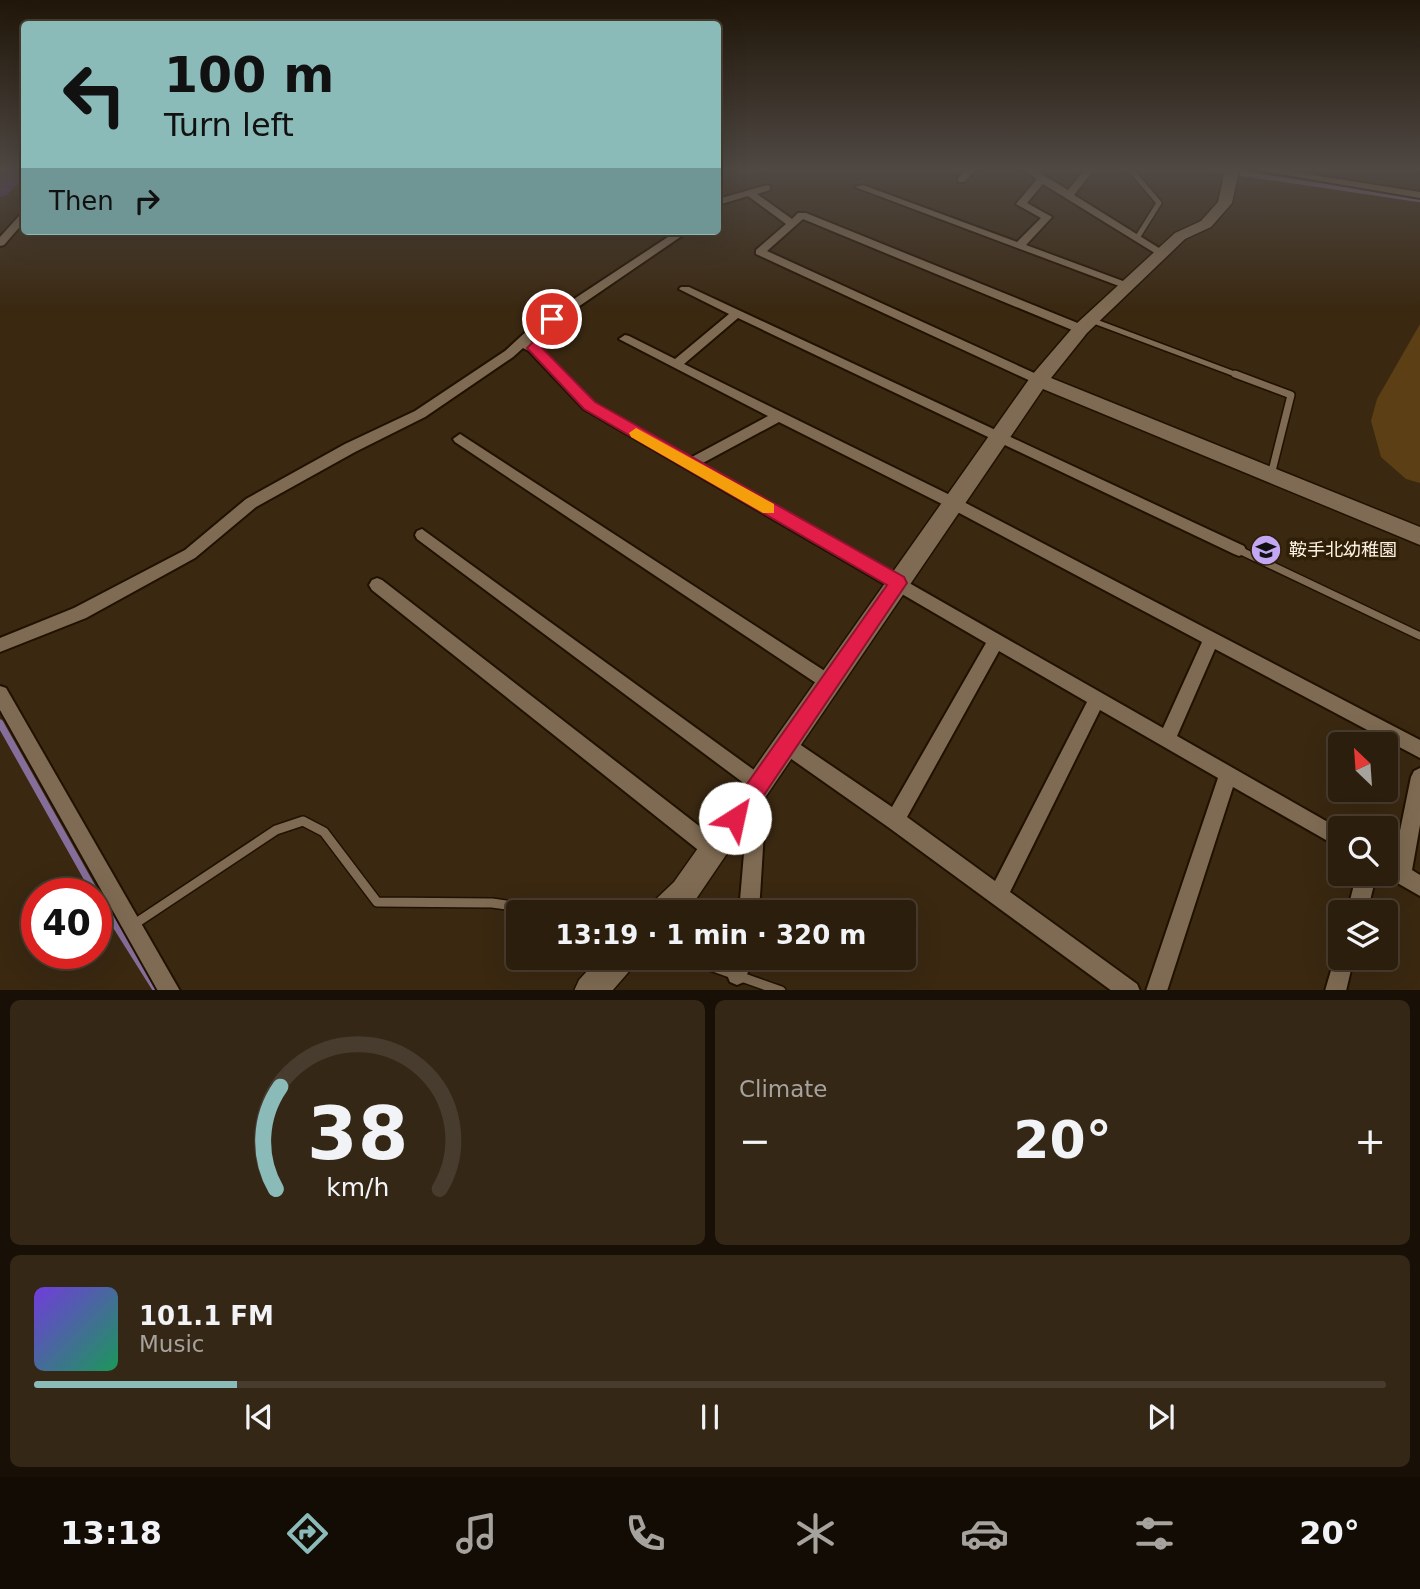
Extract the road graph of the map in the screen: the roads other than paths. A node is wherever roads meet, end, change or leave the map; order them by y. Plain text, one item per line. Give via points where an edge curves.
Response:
1 (781, 216) edge
2 (802, 216) edge
3 (806, 216) edge
4 (939, 216) edge
5 (1045, 216) edge
6 (1101, 216) edge
7 (1151, 216) edge
8 (1213, 216) edge
9 (12, 222) edge
10 (792, 224) junction
11 (678, 235) edge
12 (1137, 238) junction
13 (0, 243) edge
14 (1019, 246) junction
15 (1162, 253) junction
16 (1127, 286) junction
17 (685, 289) dead end
18 (737, 313) junction
19 (1085, 325) junction
20 (625, 339) dead end
21 (528, 346) junction
22 (676, 365) junction
23 (1039, 380) junction
24 (779, 416) junction
25 (1002, 436) junction
26 (460, 439) dead end
27 (689, 464) junction
28 (1270, 476) junction
29 (953, 503) junction
30 (422, 535) dead end
31 (1420, 536) edge
32 (1239, 550) joint
33 (898, 583) junction
34 (377, 585) dead end
35 (1420, 636) edge
36 (1211, 639) junction
37 (996, 640) junction
38 (0, 645) edge
39 (828, 682) junction
40 (0, 694) edge
41 (1097, 699) junction
42 (1167, 739) junction
43 (786, 745) junction
44 (1420, 749) edge
45 (1228, 775) junction
46 (1420, 777) edge
47 (759, 785) junction
48 (746, 803) junction
49 (895, 820) junction
50 (1328, 832) edge
51 (714, 850) junction
52 (1398, 853) edge
53 (1398, 873) edge
54 (1420, 886) edge
55 (998, 896) junction
56 (676, 900) edge
57 (750, 900) edge
58 (506, 905) edge
59 (133, 925) junction
60 (609, 970) edge
61 (747, 970) edge
62 (1340, 970) edge
63 (170, 990) edge
64 (590, 990) edge
65 (781, 990) edge
66 (1127, 990) edge
67 (1156, 990) edge
68 (1335, 990) edge

1 - 10 street
2 - 10 street
3 - 19 street
4 - 14 street
5 - 14 street
6 - 12 street
7 - 12 lane
8 - 15 street
9 - 13 street
10 - 23 street via 760,252
11 - 21 street via 552,319 551,332
12 - 15 street
14 - 16 street
15 - 16 street
16 - 19 street
17 - 18 street
18 - 22 street
18 - 25 street
19 - 23 street
19 - 28 lane via 1291,395
20 - 22 street
21 - 27 street via 589,406
21 - 38 street via 420,414 251,503 190,554 80,613
22 - 24 street
23 - 25 street
23 - 28 street
24 - 27 street
24 - 29 street
25 - 29 street
25 - 32 street
26 - 39 street
27 - 33 street
28 - 31 street
29 - 33 street
29 - 36 street
30 - 47 street
32 - 35 lane
33 - 37 street
33 - 39 street
34 - 51 street
36 - 42 street
36 - 44 street
37 - 41 street
37 - 49 street
39 - 43 street
40 - 59 street
41 - 42 street
41 - 55 street
42 - 45 street
43 - 47 street
43 - 49 street
45 - 50 street
45 - 67 street
46 - 52 street
47 - 48 street
48 - 51 street
48 - 57 street via 755,815
49 - 55 street
51 - 56 street
53 - 54 street
55 - 66 street
58 - 59 lane via 377,901 324,832 303,821 276,830
59 - 63 street
60 - 64 street
61 - 65 lane
62 - 68 street

